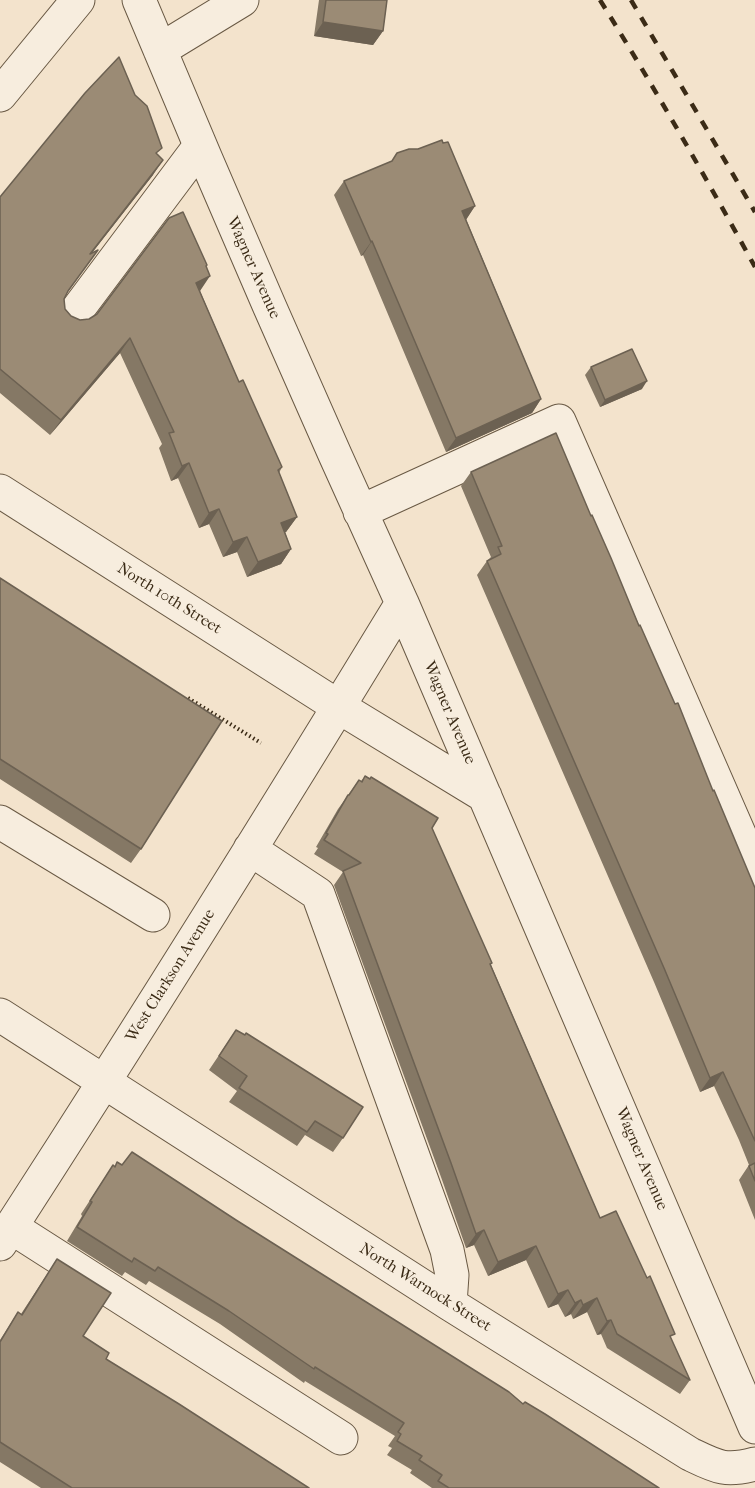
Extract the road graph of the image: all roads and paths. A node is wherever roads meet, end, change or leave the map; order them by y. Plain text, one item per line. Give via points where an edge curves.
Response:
1 (78, 0) edge
2 (139, 0) edge
3 (242, 0) edge
4 (160, 50) junction
5 (0, 95) edge
6 (200, 146) junction
7 (72, 317) edge
8 (0, 491) edge
9 (360, 512) junction
10 (402, 603) junction
11 (181, 694) edge
12 (339, 707) junction
13 (261, 743) dead end
14 (485, 796) junction
15 (0, 822) edge
16 (250, 849) junction
17 (755, 870) edge
18 (153, 915) dead end
19 (0, 1015) edge
20 (105, 1082) junction
21 (5, 1235) edge
22 (450, 1304) junction
23 (755, 1427) edge
24 (341, 1438) dead end
25 (755, 1464) edge

1 - 5 street
2 - 4 street, Wagner Avenue
3 - 4 street
4 - 6 street, Wagner Avenue
6 - 7 street
6 - 9 street, Wagner Avenue
8 - 12 street, North 10th Street
9 - 10 street, Wagner Avenue
9 - 17 street via 559,421
10 - 12 street
10 - 14 street, Wagner Avenue
11 - 13 path
12 - 14 street, North 10th Street
12 - 16 street, West Clarkson Avenue
14 - 23 street, Wagner Avenue
15 - 18 street
16 - 20 street, West Clarkson Avenue
16 - 22 street via 318,894 447,1250 452,1275
19 - 20 street, North Warnock Street
20 - 21 street, West Clarkson Avenue
20 - 22 street, North Warnock Street
21 - 24 street
22 - 25 street, North Warnock Street via 690,1454 717,1467

